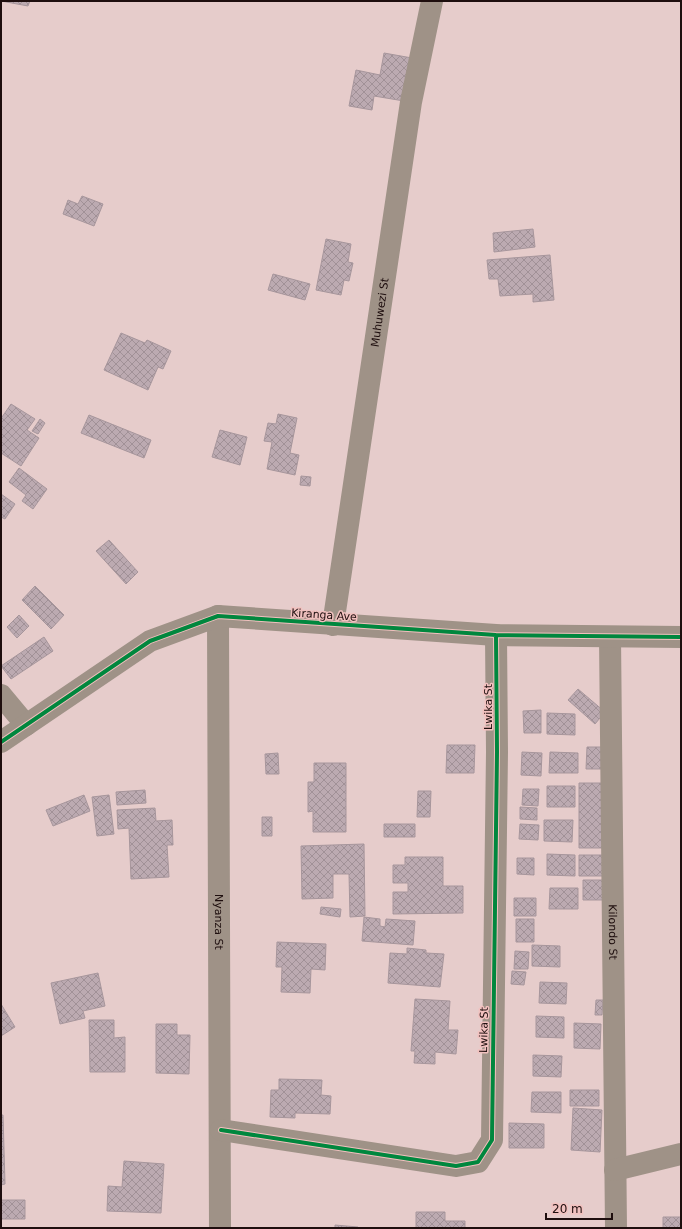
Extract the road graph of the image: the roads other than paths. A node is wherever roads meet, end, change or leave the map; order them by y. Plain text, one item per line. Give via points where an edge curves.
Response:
1 (432, 1) edge
2 (218, 616) junction
3 (333, 625) junction
4 (496, 635) junction
5 (610, 637) junction
6 (681, 637) edge
7 (1, 695) edge
8 (26, 725) junction
9 (1, 742) edge
10 (221, 1130) junction
11 (681, 1154) edge
12 (615, 1170) junction
13 (220, 1228) edge
14 (616, 1228) edge

1 - 3 street, Muhuwezi St via 411,102
2 - 3 street, Kiranga Ave
2 - 8 street, Kiranga Ave via 150,641
2 - 10 street, Nyanza St
3 - 4 street, Kiranga Ave
4 - 5 street, Kiranga Ave
4 - 10 street, Lwika St via 492,1140 478,1162 456,1166
5 - 6 street, Kiranga Ave
5 - 12 street, Kilondo St
7 - 8 street
8 - 9 street, Kiranga Ave
10 - 13 street, Nyanza St
11 - 12 street
12 - 14 street, Kilondo St

